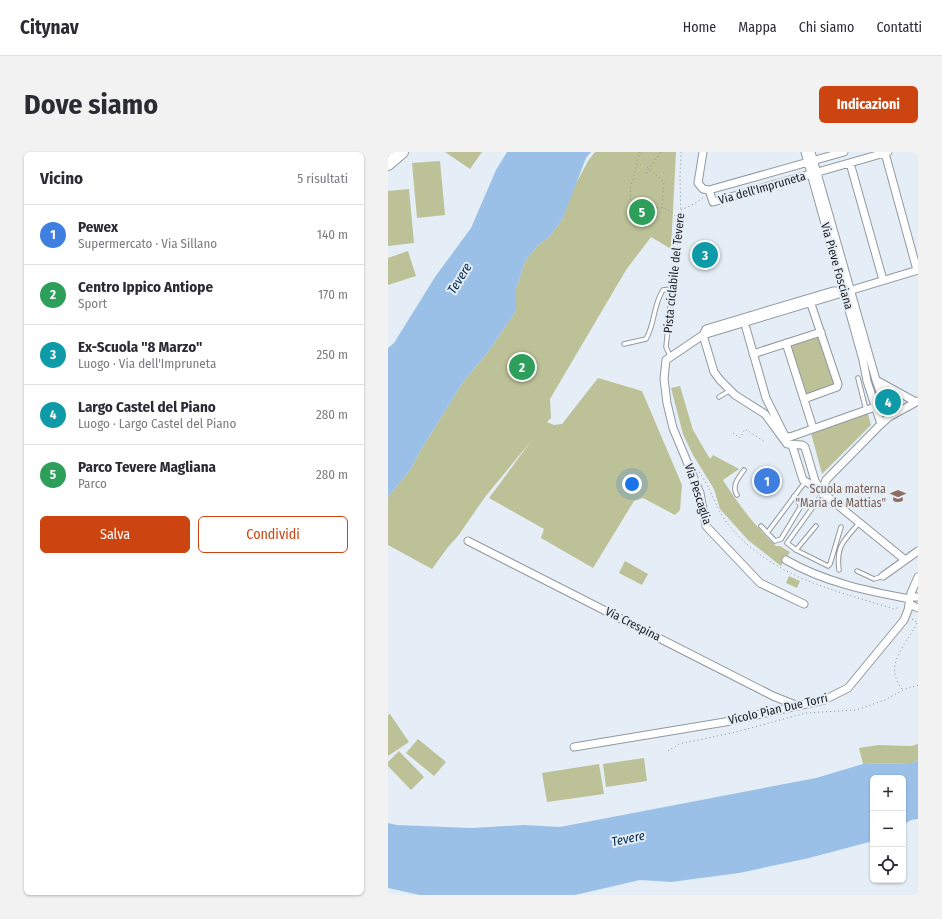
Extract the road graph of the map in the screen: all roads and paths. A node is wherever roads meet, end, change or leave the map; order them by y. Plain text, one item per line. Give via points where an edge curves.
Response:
1 (402, 152) edge
2 (640, 152) edge
3 (661, 152) edge
4 (681, 152) edge
5 (703, 152) edge
6 (805, 152) edge
7 (811, 152) edge
8 (844, 152) edge
9 (887, 153) edge
10 (811, 161) junction
11 (850, 163) junction
12 (388, 164) edge
13 (647, 168) dead end
14 (649, 169) junction
15 (646, 173) dead end
16 (814, 174) junction
17 (709, 190) junction
18 (703, 197) dead end
19 (662, 208) junction
20 (681, 210) junction
21 (681, 226) junction
22 (918, 270) edge
23 (883, 280) junction
24 (672, 289) junction
25 (848, 290) junction
26 (811, 304) junction
27 (746, 328) dead end
28 (821, 332) junction
29 (703, 335) junction
30 (786, 343) junction
31 (624, 344) dead end
32 (753, 354) junction
33 (670, 356) junction
34 (858, 378) dead end
35 (876, 380) junction
36 (729, 391) junction
37 (719, 397) dead end
38 (804, 398) junction
39 (917, 401) edge
40 (875, 408) junction
41 (866, 410) junction
42 (889, 417) junction
43 (881, 424) junction
44 (813, 428) junction
45 (733, 434) dead end
46 (765, 442) dead end
47 (792, 446) junction
48 (697, 469) dead end
49 (744, 470) dead end
50 (805, 482) junction
51 (823, 492) junction
52 (737, 495) dead end
53 (794, 496) junction
54 (859, 523) junction
55 (761, 526) dead end
56 (816, 526) dead end
57 (841, 527) dead end
58 (767, 533) junction
59 (468, 541) dead end
60 (796, 550) junction
61 (918, 551) edge
62 (904, 559) junction
63 (786, 560) dead end
64 (839, 570) dead end
65 (857, 571) dead end
66 (883, 576) joint
67 (918, 577) edge
68 (918, 597) edge
69 (909, 602) junction
70 (804, 604) dead end
71 (918, 608) edge
72 (918, 624) edge
73 (918, 685) edge
74 (902, 690) junction
75 (799, 706) junction
76 (574, 747) dead end
77 (668, 751) dead end

1 - 12 highway
2 - 19 path via 631,186 630,202 640,209
3 - 14 path
4 - 20 path, Pista ciclabile del Tevere
5 - 17 street via 698,182 703,189
6 - 10 street, Via Pieve Fosciana
7 - 10 street, Via Pieve Fosciana
8 - 10 street, Via dell'Impruneta
9 - 11 street, Via dell'Impruneta
9 - 22 street
10 - 16 street, Via Pieve Fosciana
10 - 17 street, Via dell'Impruneta
11 - 16 street, Via dell'Impruneta
11 - 23 street
13 - 14 path
14 - 15 path
14 - 19 path via 664,182
16 - 17 street, Via dell'Impruneta via 713,202
16 - 25 street, Via Pieve Fosciana
18 - 20 path
19 - 21 path via 675,214
20 - 21 path, Pista ciclabile del Tevere
21 - 24 path, Pista ciclabile del Tevere
22 - 23 street
23 - 25 street
24 - 31 lane via 663,290 659,296 653,326 646,340
24 - 33 lane, Pista ciclabile del Tevere via 666,347
25 - 26 street
25 - 29 street via 833,291 706,328
25 - 35 street, Via Pieve Fosciana
25 - 40 street, Via Pieve Fosciana
26 - 28 street
26 - 29 street
27 - 32 street
28 - 30 street
28 - 38 street via 837,379 837,387
29 - 33 street
29 - 36 street via 714,372
30 - 32 street
30 - 38 street
32 - 44 street via 766,398 782,434 790,437
33 - 70 street, Via Pescaglia via 666,360 664,379 667,403 673,428 700,493 706,526 760,583
34 - 41 lane
35 - 39 street
35 - 42 street, Via Pieve Fosciana
36 - 37 lane
36 - 47 street via 759,409 773,424 780,437
38 - 44 street
39 - 42 street
40 - 41 street
40 - 43 street, Via Pieve Fosciana
41 - 44 street
42 - 43 street
43 - 51 street via 826,480
45 - 46 path via 740,438 746,429
47 - 50 street
47 - 51 street via 805,447 816,481
48 - 69 path via 707,483 719,512 727,522 749,545 778,568 823,588 894,609
49 - 52 lane via 735,486
50 - 51 street
50 - 53 lane
51 - 54 street
51 - 60 lane via 788,541
53 - 58 lane
53 - 58 lane via 800,506 781,539 775,541
54 - 62 street
54 - 64 lane via 839,548
55 - 58 lane
56 - 60 lane
57 - 60 lane via 828,566
59 - 75 street, Via Crespina via 773,696
61 - 62 street
62 - 66 street
63 - 69 street via 826,579
65 - 66 lane via 874,580
67 - 69 street, Vicolo Pian Due Torri
68 - 69 street
69 - 71 street
69 - 75 street, Vicolo Pian Due Torri via 904,620 848,688 824,700
72 - 74 path via 902,647 895,664 895,678
73 - 74 path
74 - 77 path via 885,700 856,710 806,713 679,744
75 - 76 street, Vicolo Pian Due Torri via 725,722

